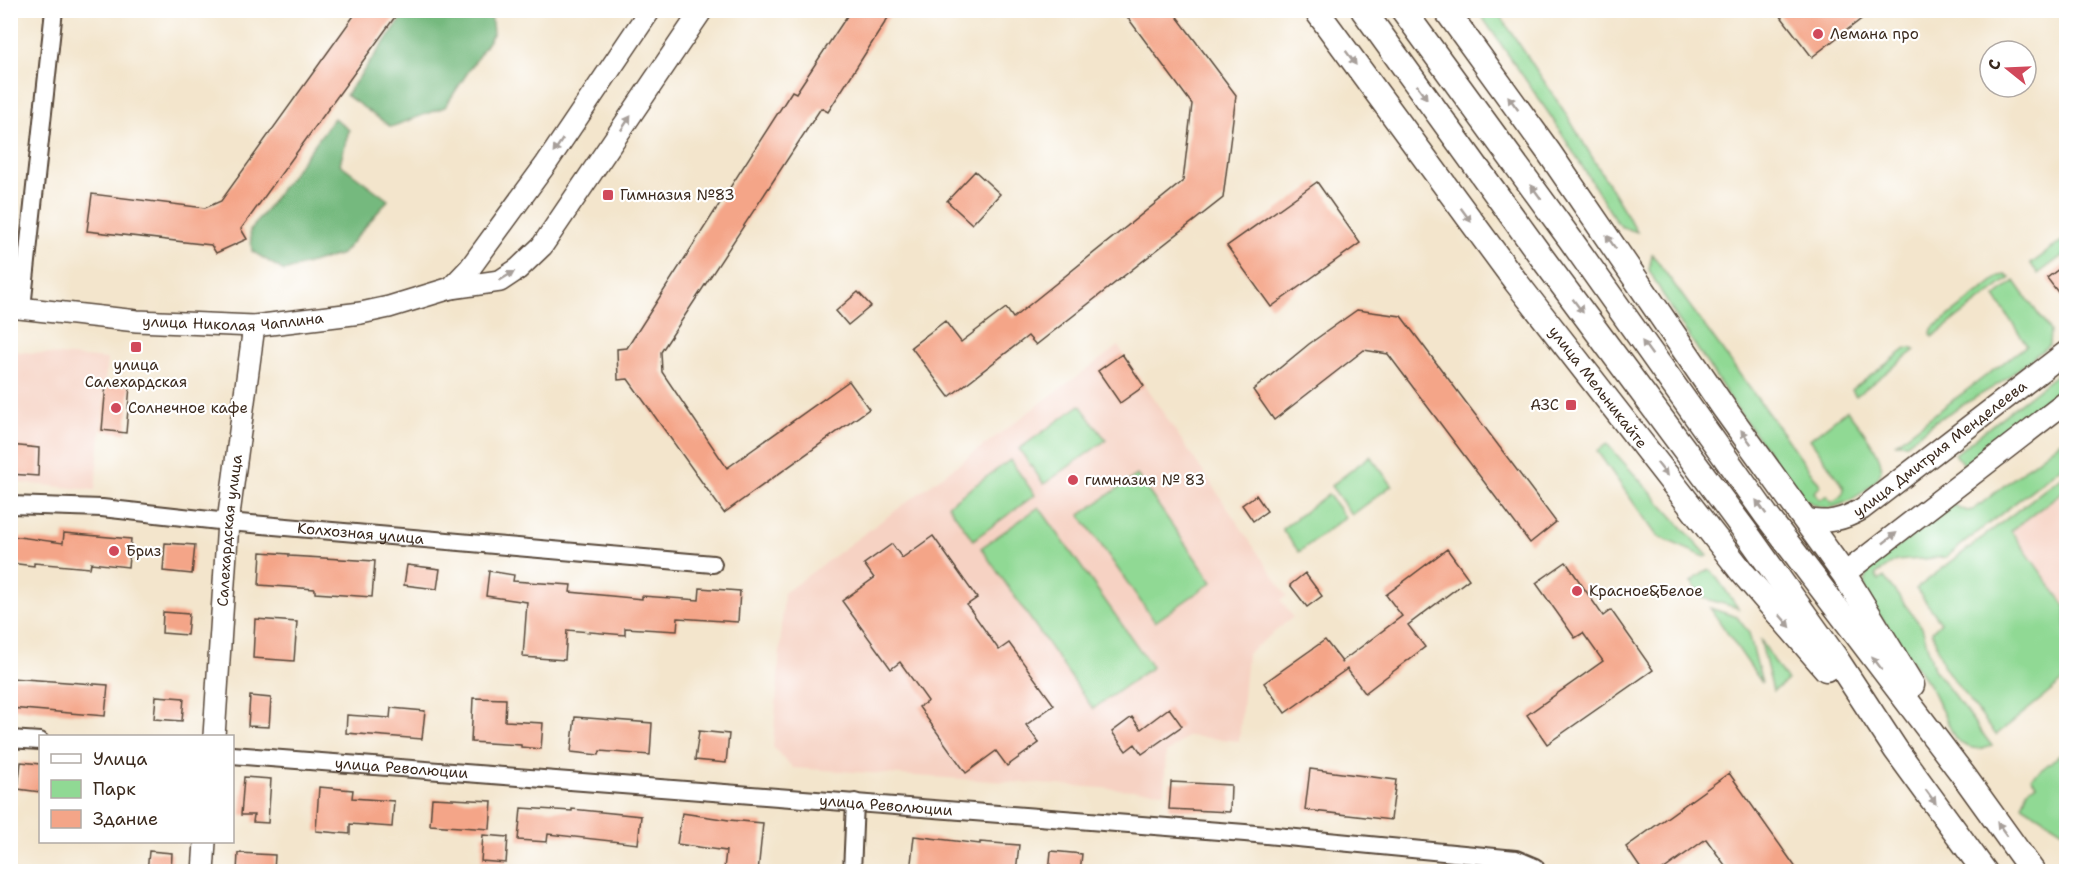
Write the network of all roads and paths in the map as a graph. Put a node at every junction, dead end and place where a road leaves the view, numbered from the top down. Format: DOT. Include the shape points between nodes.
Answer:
graph roads {
  1 [pos="54,10"];
  2 [pos="650,10"];
  3 [pos="702,10"];
  4 [pos="1316,10"];
  5 [pos="1363,10"];
  6 [pos="1403,10"];
  7 [pos="1446,10"];
  8 [pos="451,288"];
  9 [pos="16,307"];
  10 [pos="254,326"];
  11 [pos="2067,352"];
  12 [pos="2067,402"];
  13 [pos="10,505"];
  14 [pos="1805,519"];
  15 [pos="228,522"];
  16 [pos="713,564"];
  17 [pos="1844,574"];
  18 [pos="214,735"];
  19 [pos="10,739"];
  20 [pos="39,741"];
  21 [pos="1896,750"];
  22 [pos="234,755"];
  23 [pos="1964,776"];
  24 [pos="855,802"];
  25 [pos="206,843"];
  26 [pos="1535,867"];
  27 [pos="203,872"];
  28 [pos="852,872"];
  29 [pos="1985,872"];
  30 [pos="2033,872"];
  1 -- 9 [label="street"];
  2 -- 8 [label="street, one-way" via="546,164"];
  8 -- 3 [label="street, улица Николая Чаплина, one-way" via="500,281 542,246"];
  4 -- 21 [label="main road, улица Мельникайте, one-way" via="1516,282 1742,572"];
  5 -- 21 [label="main road, улица Мельникайте, one-way" via="1745,531"];
  23 -- 6 [label="main road, one-way" via="1766,515"];
  14 -- 7 [label="main road, one-way"];
  8 -- 10 [label="street, улица Николая Чаплина" via="362,313"];
  9 -- 10 [label="street, улица Николая Чаплина" via="136,321"];
  10 -- 15 [label="street, Салехардская улица"];
  11 -- 14 [label="street, улица Дмитрия Менделеева" via="1856,513 1824,522"];
  17 -- 12 [label="street, one-way"];
  13 -- 15 [label="street, Колхозная улица" via="102,508"];
  14 -- 17 [label="main road"];
  15 -- 16 [label="street, Колхозная улица"];
  15 -- 18 [label="street, Салехардская улица"];
  17 -- 23 [label="main road"];
  19 -- 20 [label="street"];
  21 -- 29 [label="main road, улица Мельникайте, one-way"];
  22 -- 24 [label="street, улица Революции"];
  30 -- 23 [label="main road, one-way"];
  24 -- 26 [label="street, улица Революции" via="1516,859"];
  24 -- 28 [label="street"];
  25 -- 27 [label="street"];
}
